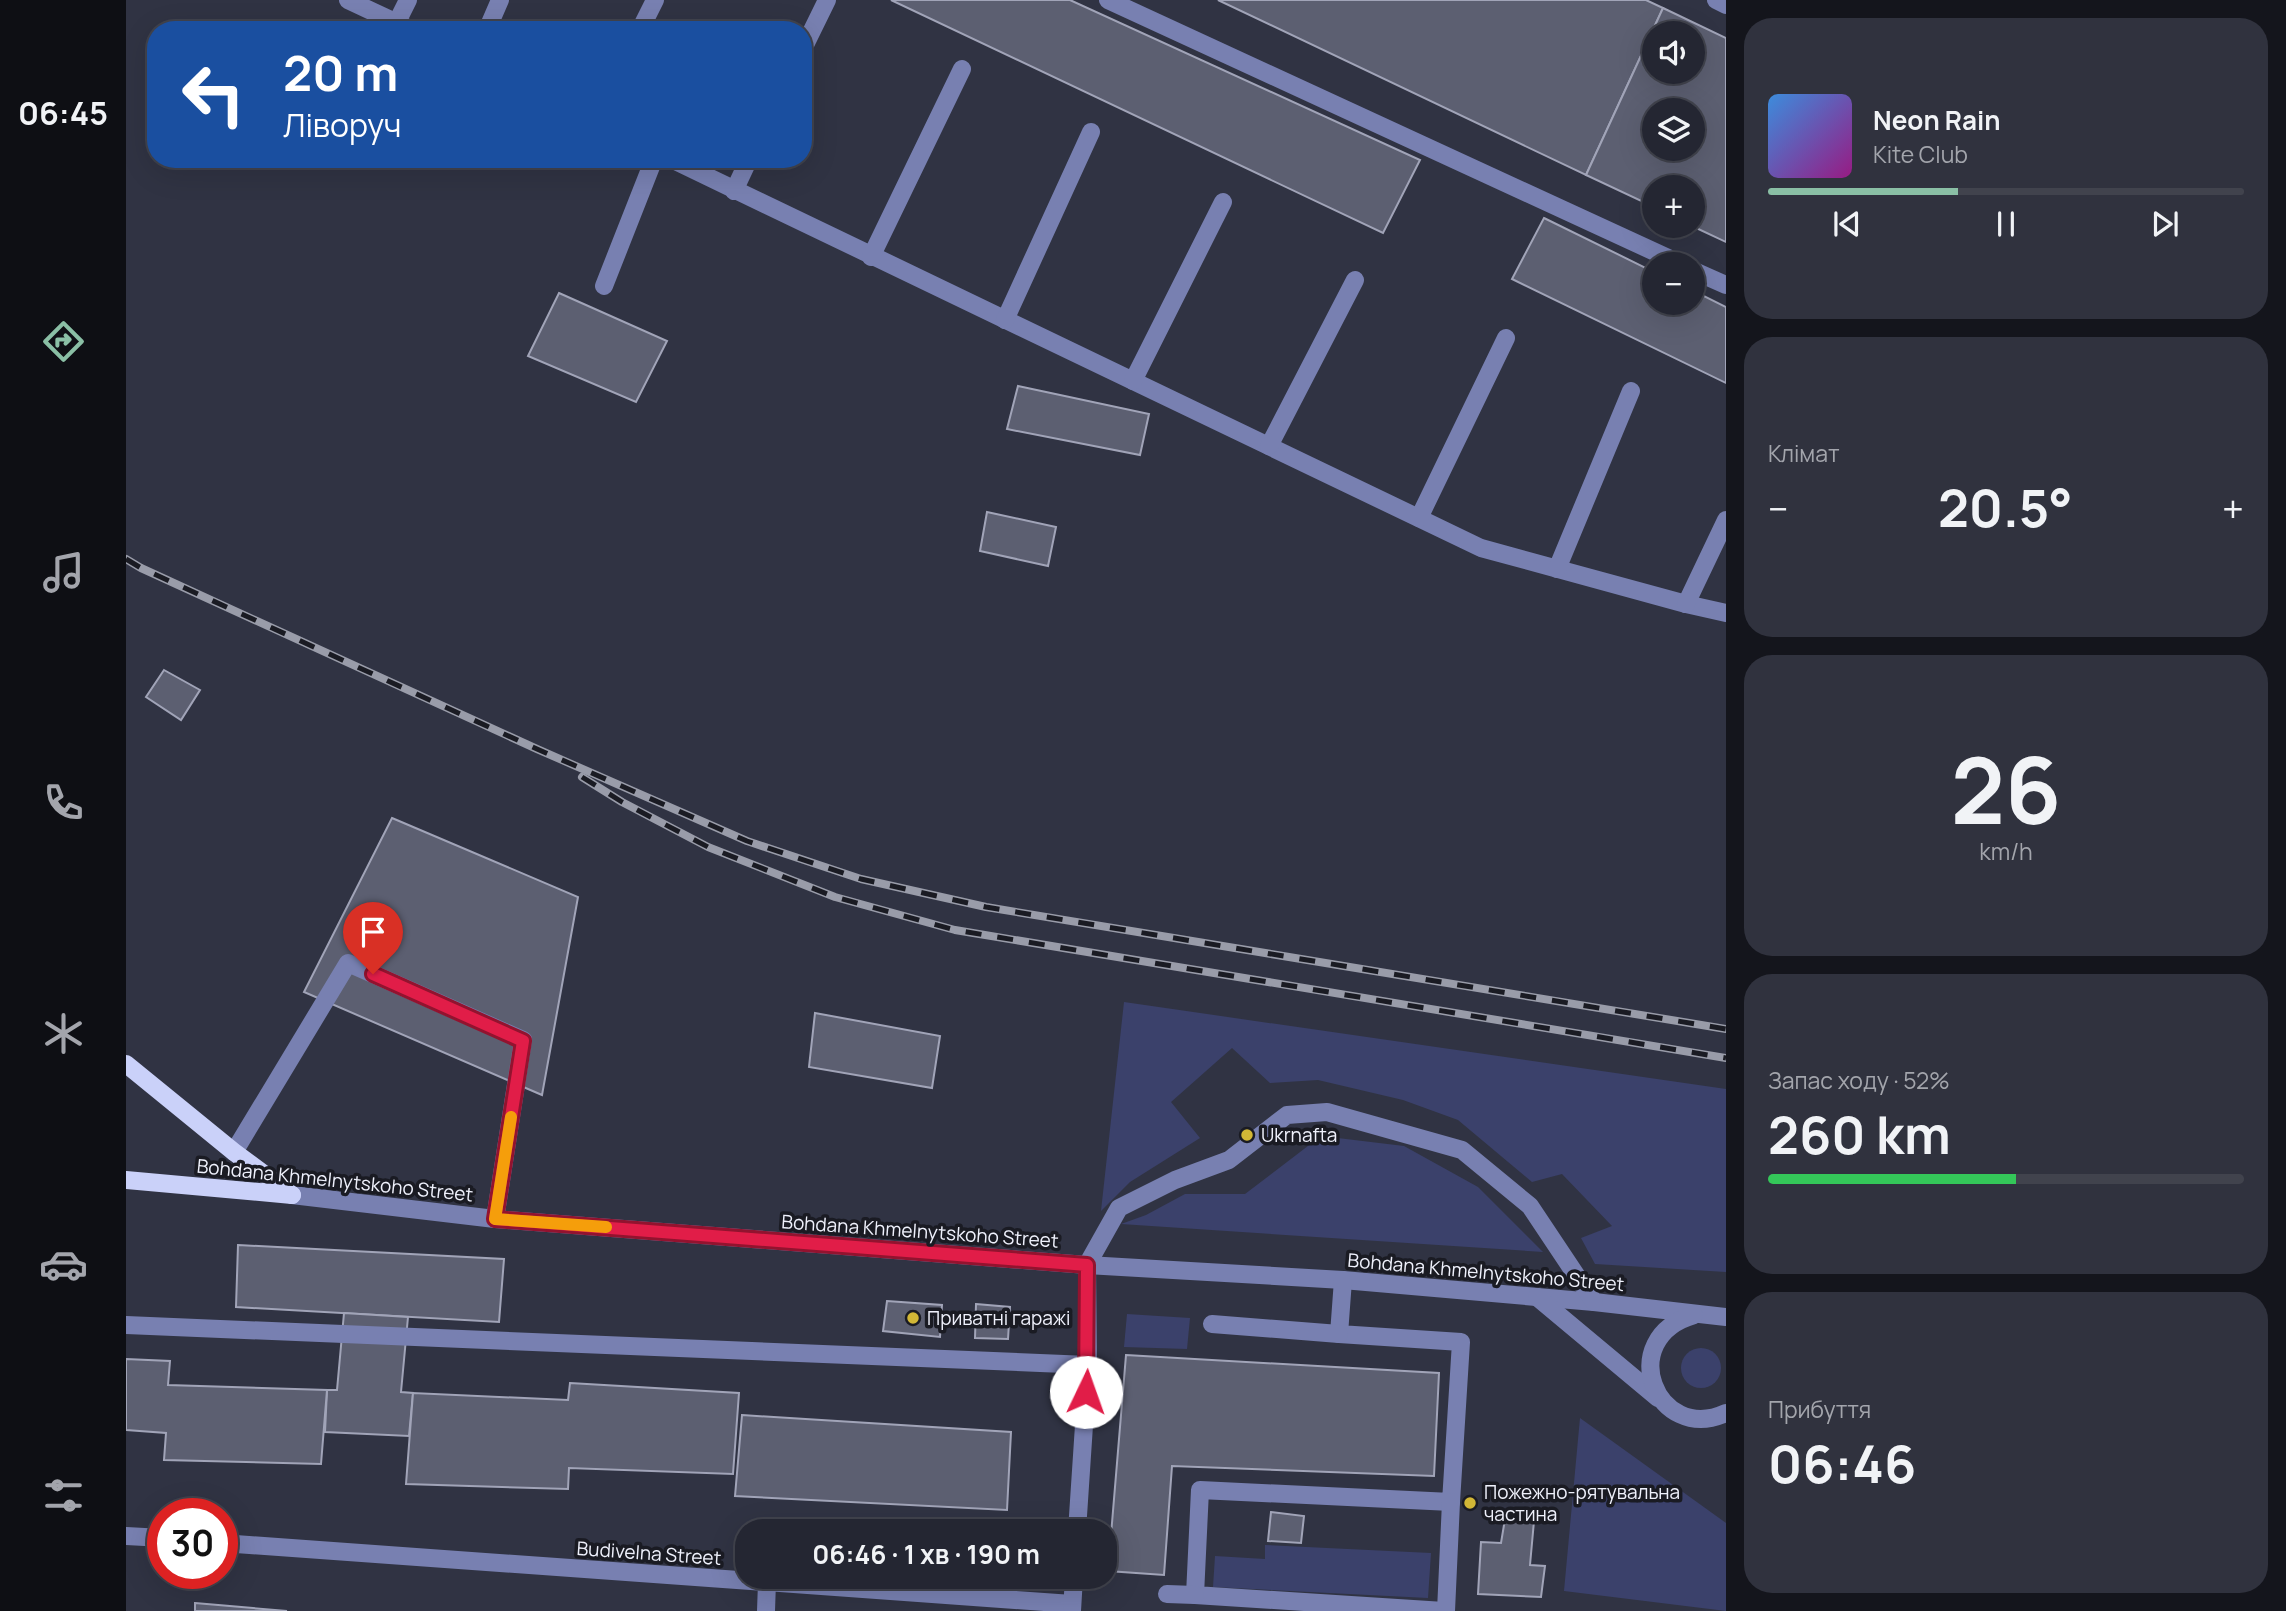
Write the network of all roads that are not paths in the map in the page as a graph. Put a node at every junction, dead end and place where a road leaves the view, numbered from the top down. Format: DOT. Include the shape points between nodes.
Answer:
graph roads {
  1 [pos="348,0"];
  2 [pos="408,0"];
  3 [pos="500,0"];
  4 [pos="655,0"];
  5 [pos="827,0"];
  6 [pos="1108,0"];
  7 [pos="1716,0"];
  8 [pos="1726,5"];
  9 [pos="393,21"];
  10 [pos="405,21"];
  11 [pos="491,21"];
  12 [pos="644,21"];
  13 [pos="812,31"];
  14 [pos="962,69"];
  15 [pos="1091,132"];
  16 [pos="650,168"];
  17 [pos="689,168"];
  18 [pos="745,168"];
  19 [pos="734,191"];
  20 [pos="1223,202"];
  21 [pos="1655,252"];
  22 [pos="871,257"];
  23 [pos="1705,276"];
  24 [pos="1354,279"];
  25 [pos="1726,285"];
  26 [pos="604,286"];
  27 [pos="1004,320"];
  28 [pos="1506,338"];
  29 [pos="1133,381"];
  30 [pos="1631,391"];
  31 [pos="1269,446"];
  32 [pos="1419,518"];
  33 [pos="1726,520"];
  34 [pos="1557,569"];
  35 [pos="1686,604"];
  36 [pos="1726,613"];
  37 [pos="126,1064"];
  38 [pos="234,1152"];
  39 [pos="126,1180"];
  40 [pos="292,1195"];
  41 [pos="495,1219"];
  42 [pos="1087,1265"];
  43 [pos="1343,1280"];
  44 [pos="1537,1297"];
  45 [pos="1594,1302"];
  46 [pos="1721,1318"];
  47 [pos="1212,1324"];
  48 [pos="126,1325"];
  49 [pos="1339,1334"];
  50 [pos="1088,1365"];
  51 [pos="1664,1403"];
  52 [pos="1725,1415"];
  53 [pos="1451,1502"];
  54 [pos="1078,1519"];
  55 [pos="126,1536"];
  56 [pos="147,1537"];
  57 [pos="238,1544"];
  58 [pos="735,1580"];
  59 [pos="767,1589"];
  60 [pos="849,1589"];
  61 [pos="1073,1589"];
  62 [pos="1167,1594"];
  63 [pos="1195,1595"];
  64 [pos="1072,1608"];
  65 [pos="766,1611"];
  66 [pos="1445,1611"];
  1 -- 9 [label="street"];
  2 -- 10 [label="street"];
  3 -- 11 [label="street"];
  4 -- 12 [label="street"];
  5 -- 13 [label="street"];
  6 -- 21 [label="street"];
  7 -- 8 [label="street"];
  14 -- 22 [label="street"];
  15 -- 27 [label="street"];
  16 -- 26 [label="street"];
  17 -- 19 [label="street"];
  18 -- 19 [label="street"];
  19 -- 22 [label="street"];
  20 -- 29 [label="street"];
  22 -- 27 [label="street"];
  23 -- 25 [label="street"];
  24 -- 31 [label="street"];
  27 -- 29 [label="street"];
  28 -- 32 [label="street"];
  29 -- 31 [label="street"];
  30 -- 34 [label="street"];
  31 -- 32 [label="street"];
  32 -- 34 [label="street" via="1481,548"];
  33 -- 35 [label="street"];
  34 -- 35 [label="street"];
  35 -- 36 [label="street"];
  37 -- 38 [label="main road"];
  38 -- 40 [label="main road"];
  38 -- 41 [label="street" via="348,963 523,1041"];
  39 -- 40 [label="main road, Bohdana Khmelnytskoho Street"];
  40 -- 41 [label="street, Bohdana Khmelnytskoho Street"];
  41 -- 42 [label="street, Bohdana Khmelnytskoho Street"];
  42 -- 43 [label="street, Bohdana Khmelnytskoho Street"];
  42 -- 45 [label="street" via="1119,1208 1229,1160 1287,1115 1327,1112 1462,1150 1530,1206"];
  42 -- 50 [label="street"];
  43 -- 44 [label="street, Bohdana Khmelnytskoho Street"];
  43 -- 49 [label="street"];
  44 -- 45 [label="street, Bohdana Khmelnytskoho Street"];
  44 -- 51 [label="street"];
  45 -- 46 [label="street, Bohdana Khmelnytskoho Street"];
  46 -- 51 [label="street, Bohdana Khmelnytskoho Street" via="1695,1315 1679,1319 1655,1342 1650,1374"];
  47 -- 49 [label="street"];
  48 -- 50 [label="street"];
  49 -- 53 [label="street" via="1461,1342"];
  50 -- 54 [label="street"];
  51 -- 52 [label="street" via="1692,1418"];
  53 -- 63 [label="street" via="1200,1490"];
  53 -- 66 [label="street"];
  55 -- 56 [label="street"];
  57 -- 58 [label="street, Budivelna Street"];
  59 -- 65 [label="street"];
  60 -- 64 [label="street, Budivelna Street"];
  61 -- 64 [label="street"];
  62 -- 63 [label="street"];
  63 -- 66 [label="street"];
}
